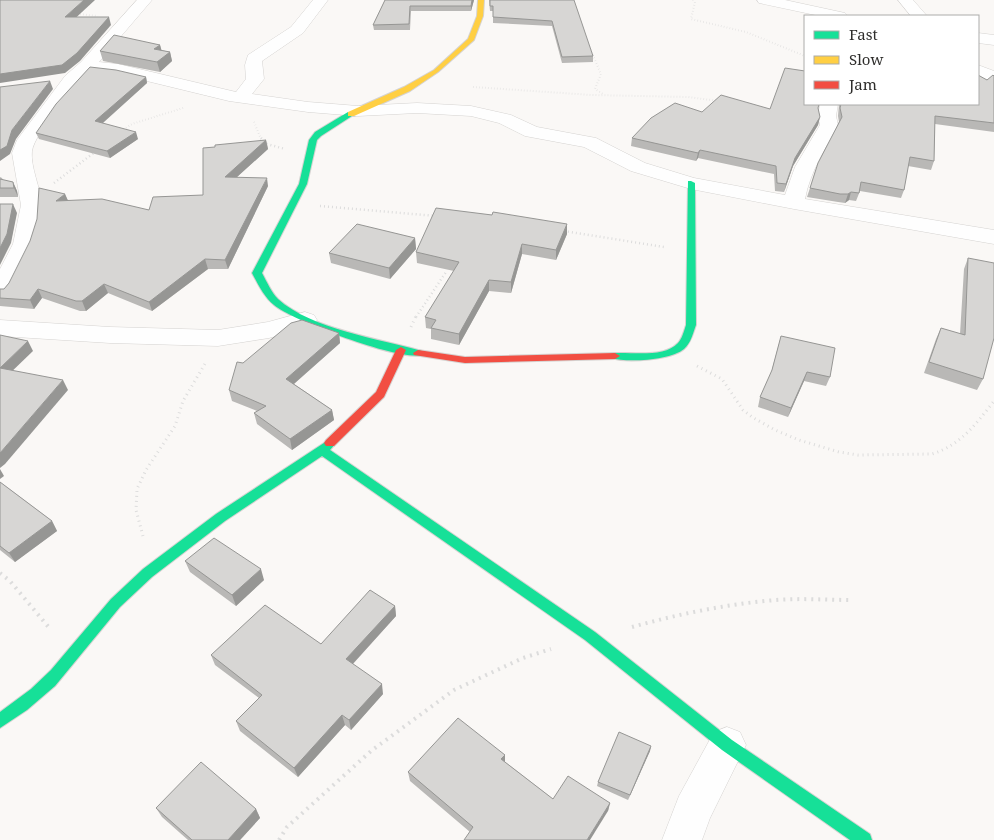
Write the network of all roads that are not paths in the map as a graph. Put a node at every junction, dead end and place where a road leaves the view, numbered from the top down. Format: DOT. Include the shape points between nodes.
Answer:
graph roads {
  1 [pos="145,0"];
  2 [pos="321,0"];
  3 [pos="481,0"];
  4 [pos="764,0"];
  5 [pos="905,0"];
  6 [pos="831,15"];
  7 [pos="918,15"];
  8 [pos="979,38"];
  9 [pos="994,40"];
  10 [pos="87,66"];
  11 [pos="979,70"];
  12 [pos="994,77"];
  13 [pos="70,80"];
  14 [pos="44,84"];
  15 [pos="234,97"];
  16 [pos="829,105"];
  17 [pos="358,112"];
  18 [pos="691,183"];
  19 [pos="31,201"];
  20 [pos="794,203"];
  21 [pos="8,205"];
  22 [pos="994,237"];
  23 [pos="0,291"];
  24 [pos="305,320"];
  25 [pos="0,328"];
  26 [pos="401,350"];
  27 [pos="322,450"];
  28 [pos="0,721"];
  29 [pos="727,745"];
  30 [pos="682,840"];
  31 [pos="864,840"];
  1 -- 10 [label="street"];
  2 -- 15 [label="street" via="297,30 254,59 255,79"];
  3 -- 17 [label="street" via="480,16 471,40 460,52 422,81"];
  4 -- 6 [label="street"];
  5 -- 7 [label="street"];
  8 -- 9 [label="street"];
  10 -- 13 [label="street"];
  10 -- 15 [label="street" via="118,69"];
  11 -- 12 [label="street"];
  13 -- 14 [label="street"];
  13 -- 19 [label="street" via="26,140 22,153"];
  15 -- 17 [label="street"];
  16 -- 20 [label="street" via="829,125 805,167"];
  17 -- 18 [label="street" via="417,108 471,111 506,119 532,132 589,142 638,166"];
  17 -- 24 [label="street" via="342,118 312,140 303,184 258,273 277,303"];
  18 -- 20 [label="street"];
  18 -- 26 [label="street" via="691,325 678,350 654,355 465,360"];
  19 -- 21 [label="street"];
  19 -- 23 [label="street" via="24,244"];
  20 -- 22 [label="street"];
  24 -- 25 [label="street" via="218,338"];
  24 -- 26 [label="street"];
  26 -- 27 [label="street" via="380,394"];
  27 -- 28 [label="street" via="190,539 160,563 123,595 36,694"];
  27 -- 29 [label="street" via="590,636"];
  29 -- 30 [label="street" via="693,810"];
  29 -- 31 [label="street"];
}
